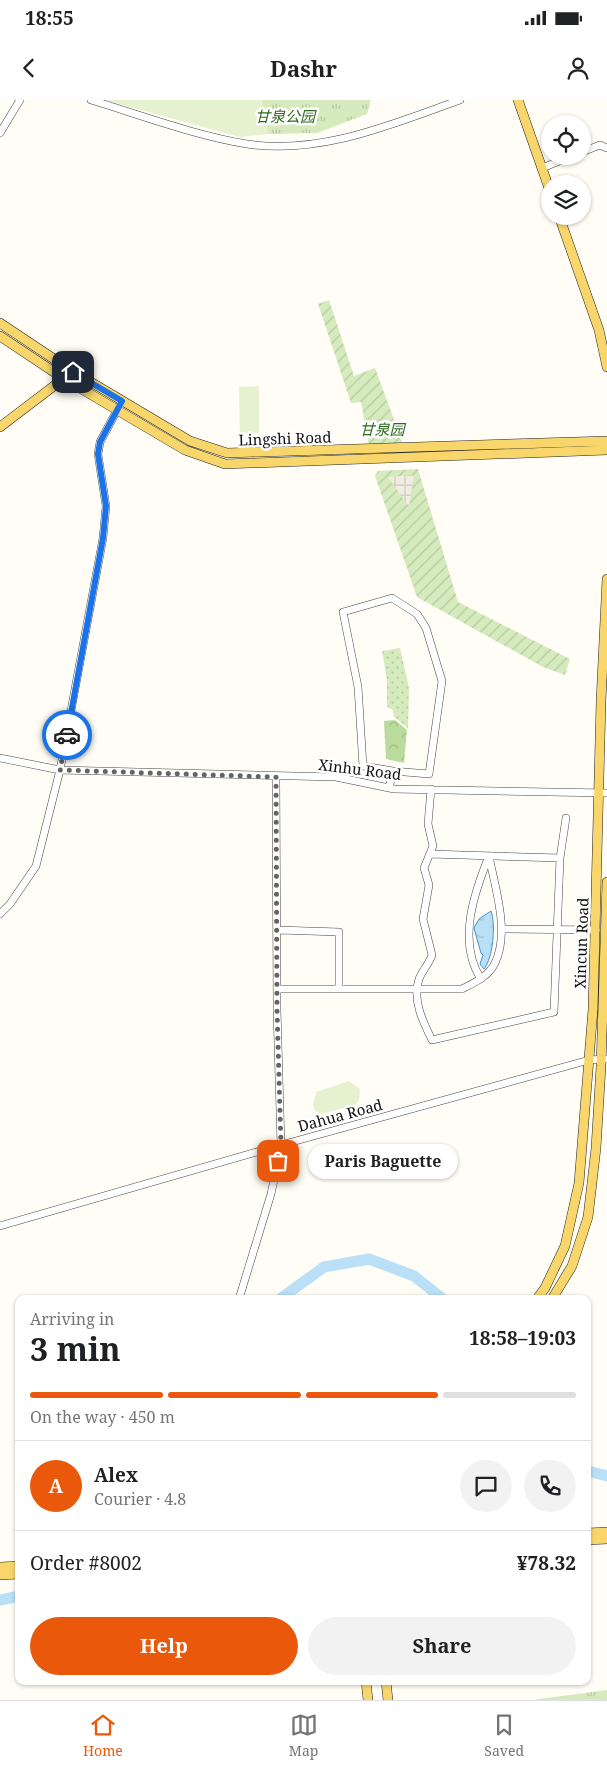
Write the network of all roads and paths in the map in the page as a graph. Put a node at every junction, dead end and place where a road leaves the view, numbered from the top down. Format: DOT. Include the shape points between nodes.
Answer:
graph roads {
  1 [pos="20,100"];
  2 [pos="91,100"];
  3 [pos="460,100"];
  4 [pos="518,100"];
  5 [pos="0,133"];
  6 [pos="591,148"];
  7 [pos="607,148"];
  8 [pos="550,165"];
  9 [pos="542,168"];
  10 [pos="544,175"];
  11 [pos="562,225"];
  12 [pos="0,323"];
  13 [pos="2,341"];
  14 [pos="607,364"];
  15 [pos="73,372"];
  16 [pos="63,378"];
  17 [pos="122,401"];
  18 [pos="118,410"];
  19 [pos="0,427"];
  20 [pos="607,441"];
  21 [pos="607,450"];
  22 [pos="607,579"];
  23 [pos="0,758"];
  24 [pos="60,770"];
  25 [pos="393,771"];
  26 [pos="276,777"];
  27 [pos="390,788"];
  28 [pos="431,790"];
  29 [pos="603,793"];
  30 [pos="566,818"];
  31 [pos="430,854"];
  32 [pos="489,856"];
  33 [pos="560,858"];
  34 [pos="607,882"];
  35 [pos="0,914"];
  36 [pos="502,929"];
  37 [pos="278,930"];
  38 [pos="557,930"];
  39 [pos="596,930"];
  40 [pos="481,979"];
  41 [pos="278,989"];
  42 [pos="339,989"];
  43 [pos="417,990"];
  44 [pos="604,1059"];
  45 [pos="589,1060"];
  46 [pos="281,1145"];
  47 [pos="0,1226"];
  48 [pos="240,1295"];
  49 [pos="540,1295"];
  50 [pos="554,1295"];
  51 [pos="607,1532"];
  52 [pos="591,1533"];
  53 [pos="607,1539"];
  54 [pos="591,1540"];
  55 [pos="15,1566"];
  56 [pos="0,1567"];
  57 [pos="15,1574"];
  58 [pos="0,1575"];
  59 [pos="366,1685"];
  60 [pos="386,1685"];
  61 [pos="368,1700"];
  62 [pos="388,1700"];
  1 -- 5 [label="street"];
  2 -- 3 [label="street" via="228,140 270,146 353,137"];
  4 -- 9 [label="main road"];
  6 -- 7 [label="street" via="600,145"];
  8 -- 9 [label="street"];
  9 -- 10 [label="main road"];
  11 -- 14 [label="main road" via="599,330"];
  12 -- 15 [label="main road, Lingshi Road"];
  13 -- 16 [label="main road, Lingshi Road"];
  15 -- 16 [label="main road"];
  15 -- 17 [label="main road, Lingshi Road"];
  16 -- 18 [label="main road, Lingshi Road"];
  16 -- 19 [label="main road"];
  17 -- 18 [label="street"];
  17 -- 20 [label="main road, Lingshi Road" via="190,441 227,453"];
  18 -- 21 [label="main road, Lingshi Road" via="185,450 225,464"];
  18 -- 24 [label="street" via="100,442 98,454 106,506 103,538"];
  22 -- 29 [label="main road, Xincun Road" via="600,700"];
  23 -- 24 [label="street, Xinhu Road"];
  24 -- 26 [label="street, Xinhu Road"];
  24 -- 35 [label="street" via="36,866"];
  25 -- 25 [label="street" via="429,774 442,680 426,628 417,614 392,598 343,612 358,687 363,766"];
  25 -- 27 [label="street"];
  26 -- 27 [label="street, Xinhu Road" via="336,777"];
  26 -- 37 [label="street"];
  27 -- 28 [label="street, Xinhu Road"];
  28 -- 29 [label="street, Xinhu Road"];
  28 -- 31 [label="street" via="428,824 433,846"];
  29 -- 39 [label="main road, Xincun Road"];
  30 -- 33 [label="street"];
  31 -- 32 [label="street"];
  31 -- 43 [label="street" via="424,868 429,885 423,918 432,955 420,976"];
  32 -- 33 [label="street"];
  32 -- 36 [label="street"];
  32 -- 40 [label="street" via="477,886 469,931"];
  33 -- 38 [label="street"];
  34 -- 44 [label="main road, Xincun Road"];
  36 -- 38 [label="street"];
  36 -- 40 [label="street" via="495,964"];
  37 -- 41 [label="street"];
  37 -- 42 [label="street" via="339,932"];
  38 -- 39 [label="street"];
  38 -- 43 [label="street" via="554,1012 432,1040 423,1023"];
  39 -- 45 [label="main road, Xincun Road"];
  40 -- 43 [label="street" via="462,989"];
  41 -- 42 [label="street"];
  41 -- 46 [label="street"];
  42 -- 43 [label="street"];
  44 -- 45 [label="street, Dahua Road"];
  44 -- 50 [label="main road, Xincun Road" via="588,1217 572,1266"];
  45 -- 46 [label="street, Dahua Road"];
  45 -- 49 [label="main road, Xincun Road" via="577,1201 565,1246"];
  46 -- 47 [label="street, Dahua Road"];
  46 -- 48 [label="street" via="271,1194"];
  51 -- 52 [label="main road"];
  53 -- 54 [label="main road"];
  55 -- 56 [label="main road"];
  57 -- 58 [label="main road"];
  59 -- 61 [label="main road"];
  60 -- 62 [label="main road"];
}
